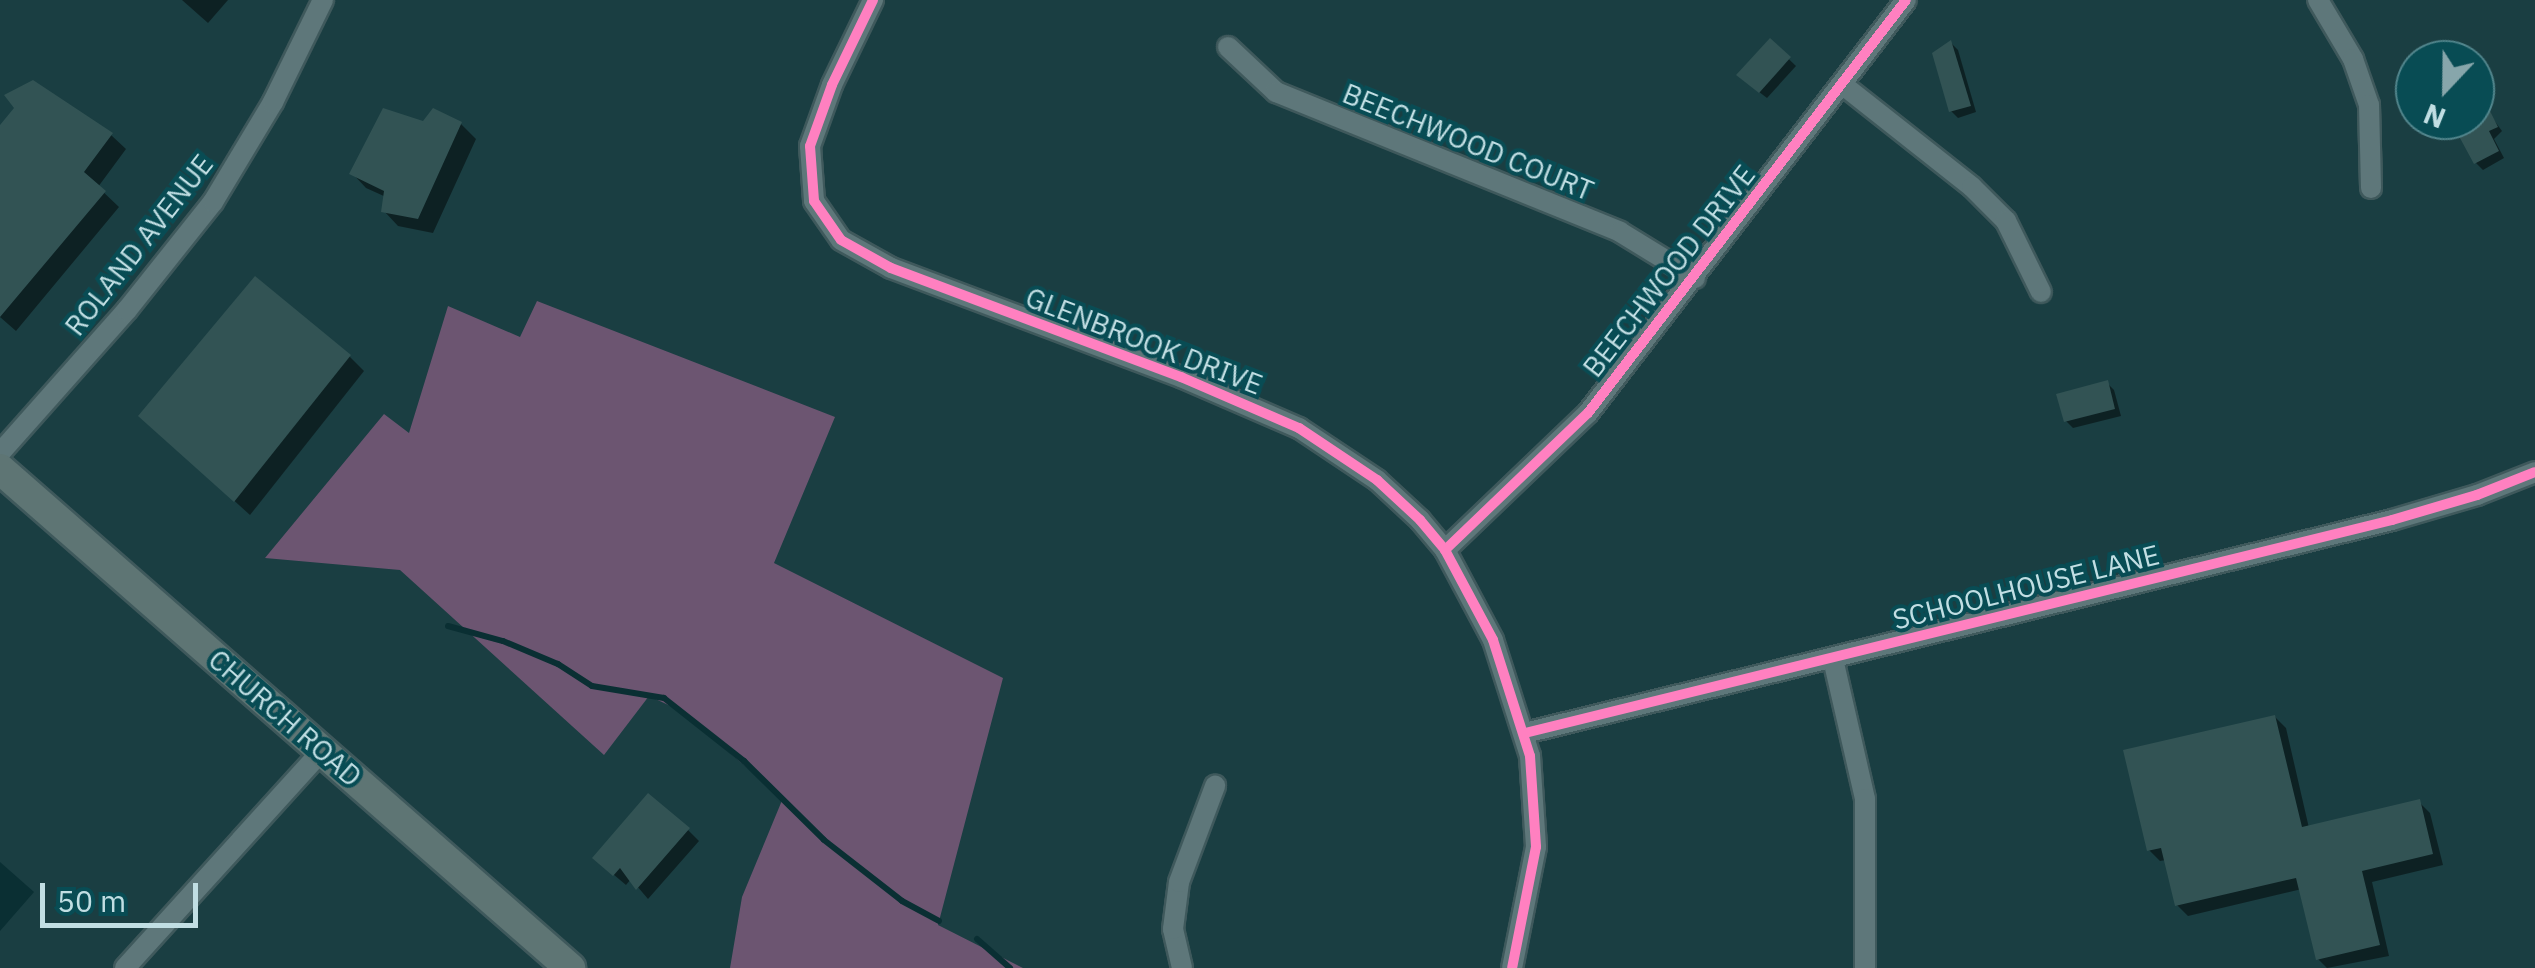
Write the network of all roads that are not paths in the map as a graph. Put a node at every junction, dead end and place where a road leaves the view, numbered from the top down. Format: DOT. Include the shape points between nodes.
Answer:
graph roads {
  1 [pos="322,0"];
  2 [pos="873,0"];
  3 [pos="1906,0"];
  4 [pos="2318,0"];
  5 [pos="1228,47"];
  6 [pos="1843,85"];
  7 [pos="2371,188"];
  8 [pos="1695,278"];
  9 [pos="2041,292"];
  10 [pos="0,452"];
  11 [pos="0,468"];
  12 [pos="2535,472"];
  13 [pos="1445,550"];
  14 [pos="1833,659"];
  15 [pos="1525,733"];
  16 [pos="322,751"];
  17 [pos="1215,786"];
  18 [pos="125,968"];
  19 [pos="570,968"];
  20 [pos="1182,968"];
  21 [pos="1512,968"];
  22 [pos="1864,968"];
  1 -- 10 [label="street, ROLAND AVENUE" via="273,102 213,202"];
  2 -- 13 [label="street, GLENBROOK DRIVE" via="815,128 809,182 825,221 864,255 1299,428 1377,480"];
  3 -- 6 [label="street, BEECHWOOD DRIVE"];
  4 -- 7 [label="street" via="2353,59 2369,105"];
  5 -- 8 [label="street, BEECHWOOD COURT" via="1276,92 1620,232"];
  6 -- 8 [label="street, BEECHWOOD DRIVE"];
  6 -- 9 [label="street" via="1990,204 2018,240"];
  8 -- 13 [label="street, BEECHWOOD DRIVE" via="1588,413"];
  11 -- 16 [label="main road, CHURCH ROAD"];
  12 -- 14 [label="street, SCHOOLHOUSE LANE" via="2392,520"];
  13 -- 15 [label="street, GLENBROOK DRIVE" via="1494,640"];
  14 -- 15 [label="street, SCHOOLHOUSE LANE"];
  14 -- 22 [label="street" via="1865,799"];
  15 -- 21 [label="street, GLENBROOK DRIVE" via="1536,847"];
  16 -- 18 [label="street"];
  16 -- 19 [label="main road, CHURCH ROAD"];
  17 -- 20 [label="street" via="1179,882 1174,929"];
}
